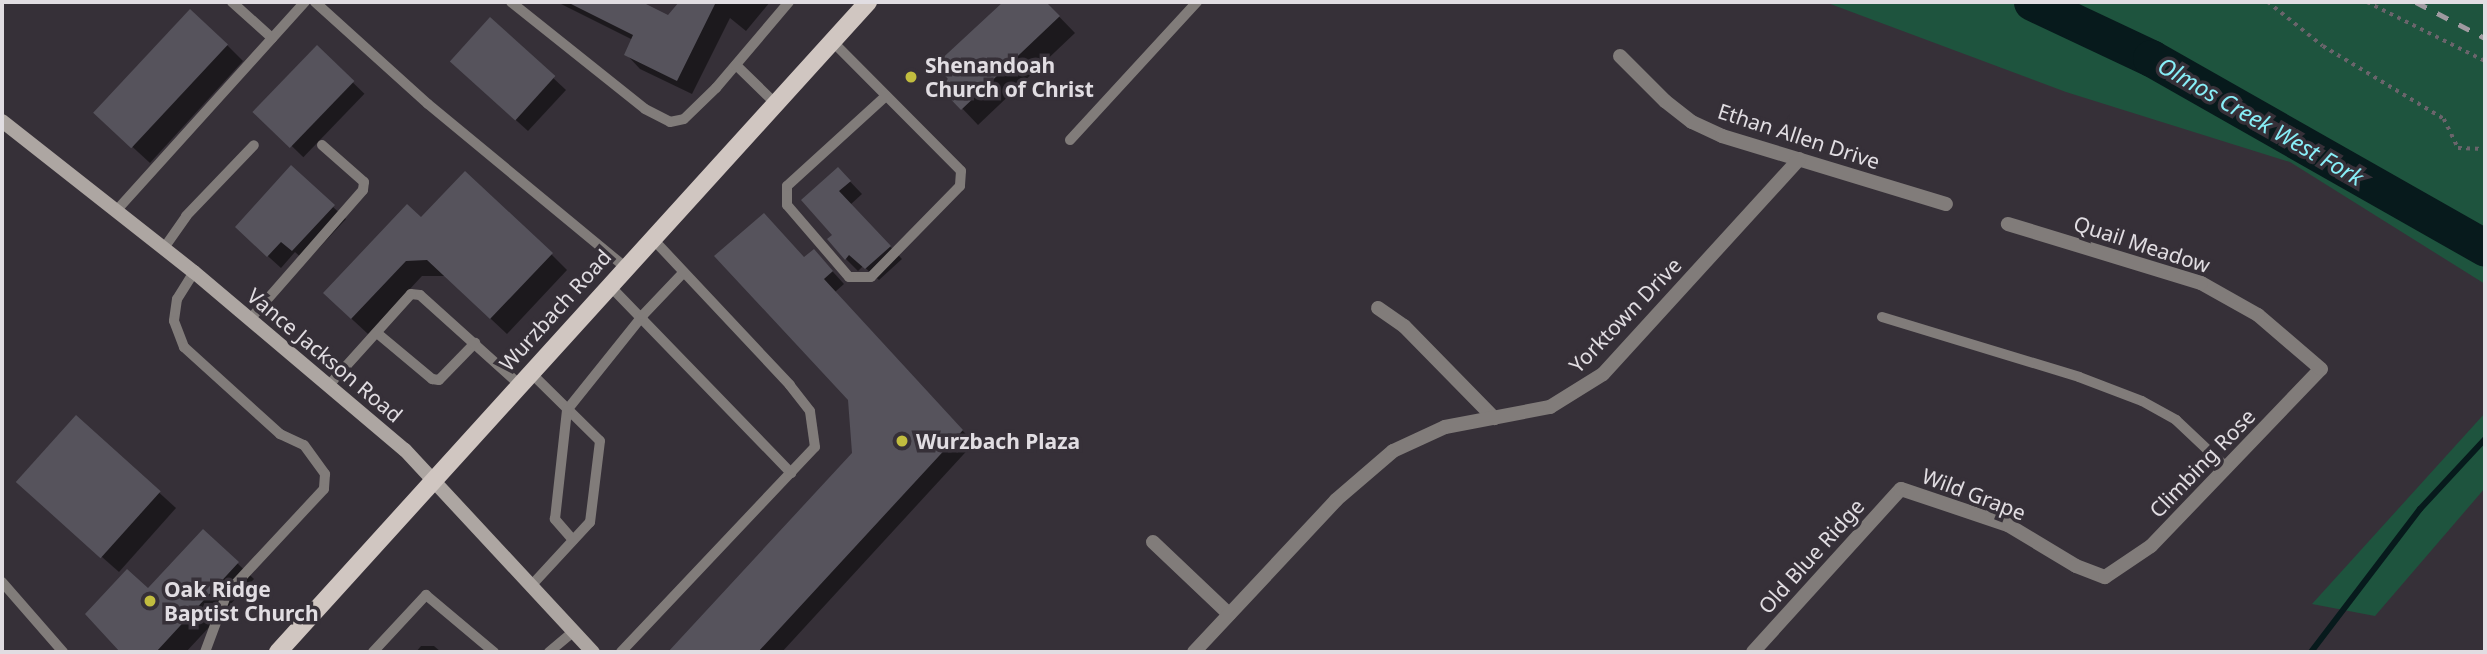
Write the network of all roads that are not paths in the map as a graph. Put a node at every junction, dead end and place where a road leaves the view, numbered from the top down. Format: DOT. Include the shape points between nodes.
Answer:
graph roads {
  1 [pos="232,2"];
  2 [pos="305,2"];
  3 [pos="315,2"];
  4 [pos="511,2"];
  5 [pos="789,2"];
  6 [pos="868,2"];
  7 [pos="1197,2"];
  8 [pos="272,37"];
  9 [pos="832,41"];
  10 [pos="1620,56"];
  11 [pos="736,65"];
  12 [pos="886,96"];
  13 [pos="775,103"];
  14 [pos="2,121"];
  15 [pos="1070,140"];
  16 [pos="254,145"];
  17 [pos="322,145"];
  18 [pos="1799,159"];
  19 [pos="1946,204"];
  20 [pos="116,211"];
  21 [pos="2008,224"];
  22 [pos="652,238"];
  23 [pos="164,248"];
  24 [pos="625,267"];
  25 [pos="194,272"];
  26 [pos="684,272"];
  27 [pos="609,285"];
  28 [pos="1378,308"];
  29 [pos="643,315"];
  30 [pos="1882,317"];
  31 [pos="251,318"];
  32 [pos="377,333"];
  33 [pos="475,343"];
  34 [pos="2321,369"];
  35 [pos="524,378"];
  36 [pos="329,385"];
  37 [pos="567,410"];
  38 [pos="1494,418"];
  39 [pos="2227,468"];
  40 [pos="791,473"];
  41 [pos="433,478"];
  42 [pos="1901,489"];
  43 [pos="573,540"];
  44 [pos="1153,542"];
  45 [pos="2105,577"];
  46 [pos="2,582"];
  47 [pos="531,586"];
  48 [pos="1229,614"];
  49 [pos="573,632"];
  50 [pos="284,650"];
  51 [pos="63,652"];
  52 [pos="205,652"];
  53 [pos="373,652"];
  54 [pos="494,652"];
  55 [pos="550,652"];
  56 [pos="593,652"];
  57 [pos="621,652"];
  58 [pos="1194,652"];
  59 [pos="1753,652"];
  1 -- 8 [label="lane"];
  2 -- 8 [label="lane"];
  3 -- 24 [label="lane" via="428,104"];
  4 -- 11 [label="lane" via="645,109 670,122 684,119"];
  5 -- 11 [label="lane"];
  6 -- 9 [label="main road, Wurzbach Road"];
  7 -- 15 [label="lane"];
  8 -- 20 [label="lane"];
  9 -- 12 [label="lane"];
  9 -- 13 [label="main road, Wurzbach Road"];
  10 -- 18 [label="street, Ethan Allen Drive" via="1692,122"];
  11 -- 13 [label="lane"];
  12 -- 12 [label="lane" via="961,171 960,187 870,277 849,277 787,205 787,187"];
  13 -- 22 [label="main road, Wurzbach Road"];
  14 -- 20 [label="main road, Vance Jackson Road"];
  16 -- 23 [label="lane" via="186,216"];
  17 -- 31 [label="lane" via="364,182 363,190"];
  18 -- 19 [label="street, Ethan Allen Drive"];
  18 -- 38 [label="street, Yorktown Drive" via="1603,374 1550,407"];
  20 -- 23 [label="main road, Vance Jackson Road"];
  21 -- 34 [label="street, Quail Meadow" via="2201,283 2258,315"];
  22 -- 24 [label="main road, Wurzbach Road"];
  22 -- 26 [label="lane"];
  23 -- 25 [label="main road, Vance Jackson Road"];
  24 -- 27 [label="main road, Wurzbach Road"];
  25 -- 31 [label="main road, Vance Jackson Road"];
  25 -- 52 [label="lane" via="177,299 174,321 184,347 280,434 304,445 325,474 324,489 227,593"];
  26 -- 29 [label="lane"];
  26 -- 40 [label="lane" via="810,411 815,447"];
  27 -- 29 [label="lane"];
  27 -- 35 [label="main road, Wurzbach Road"];
  28 -- 38 [label="street" via="1405,326"];
  29 -- 37 [label="lane"];
  29 -- 40 [label="lane"];
  30 -- 39 [label="lane" via="2079,377 2141,401 2176,420"];
  31 -- 36 [label="main road, Vance Jackson Road"];
  32 -- 33 [label="lane" via="439,380"];
  32 -- 33 [label="lane" via="411,294 420,295"];
  32 -- 36 [label="lane"];
  33 -- 35 [label="lane"];
  34 -- 39 [label="street, Climbing Rose"];
  35 -- 37 [label="lane"];
  35 -- 41 [label="main road, Wurzbach Road"];
  36 -- 41 [label="main road, Vance Jackson Road"];
  37 -- 43 [label="lane" via="555,519"];
  37 -- 43 [label="lane" via="600,441 590,522"];
  38 -- 48 [label="street, Yorktown Drive" via="1446,427 1393,451 1336,500"];
  39 -- 45 [label="street, Climbing Rose" via="2151,546"];
  40 -- 57 [label="lane"];
  41 -- 47 [label="main road, Vance Jackson Road"];
  41 -- 50 [label="main road, Wurzbach Road"];
  42 -- 45 [label="street, Wild Grape" via="2008,525 2076,566"];
  42 -- 59 [label="street, Old Blue Ridge"];
  43 -- 47 [label="lane"];
  44 -- 48 [label="street"];
  46 -- 51 [label="lane"];
  47 -- 49 [label="main road, Vance Jackson Road"];
  48 -- 58 [label="street, Yorktown Drive"];
  49 -- 55 [label="lane"];
  49 -- 56 [label="main road, Vance Jackson Road"];
  53 -- 54 [label="lane" via="426,594"];
}
